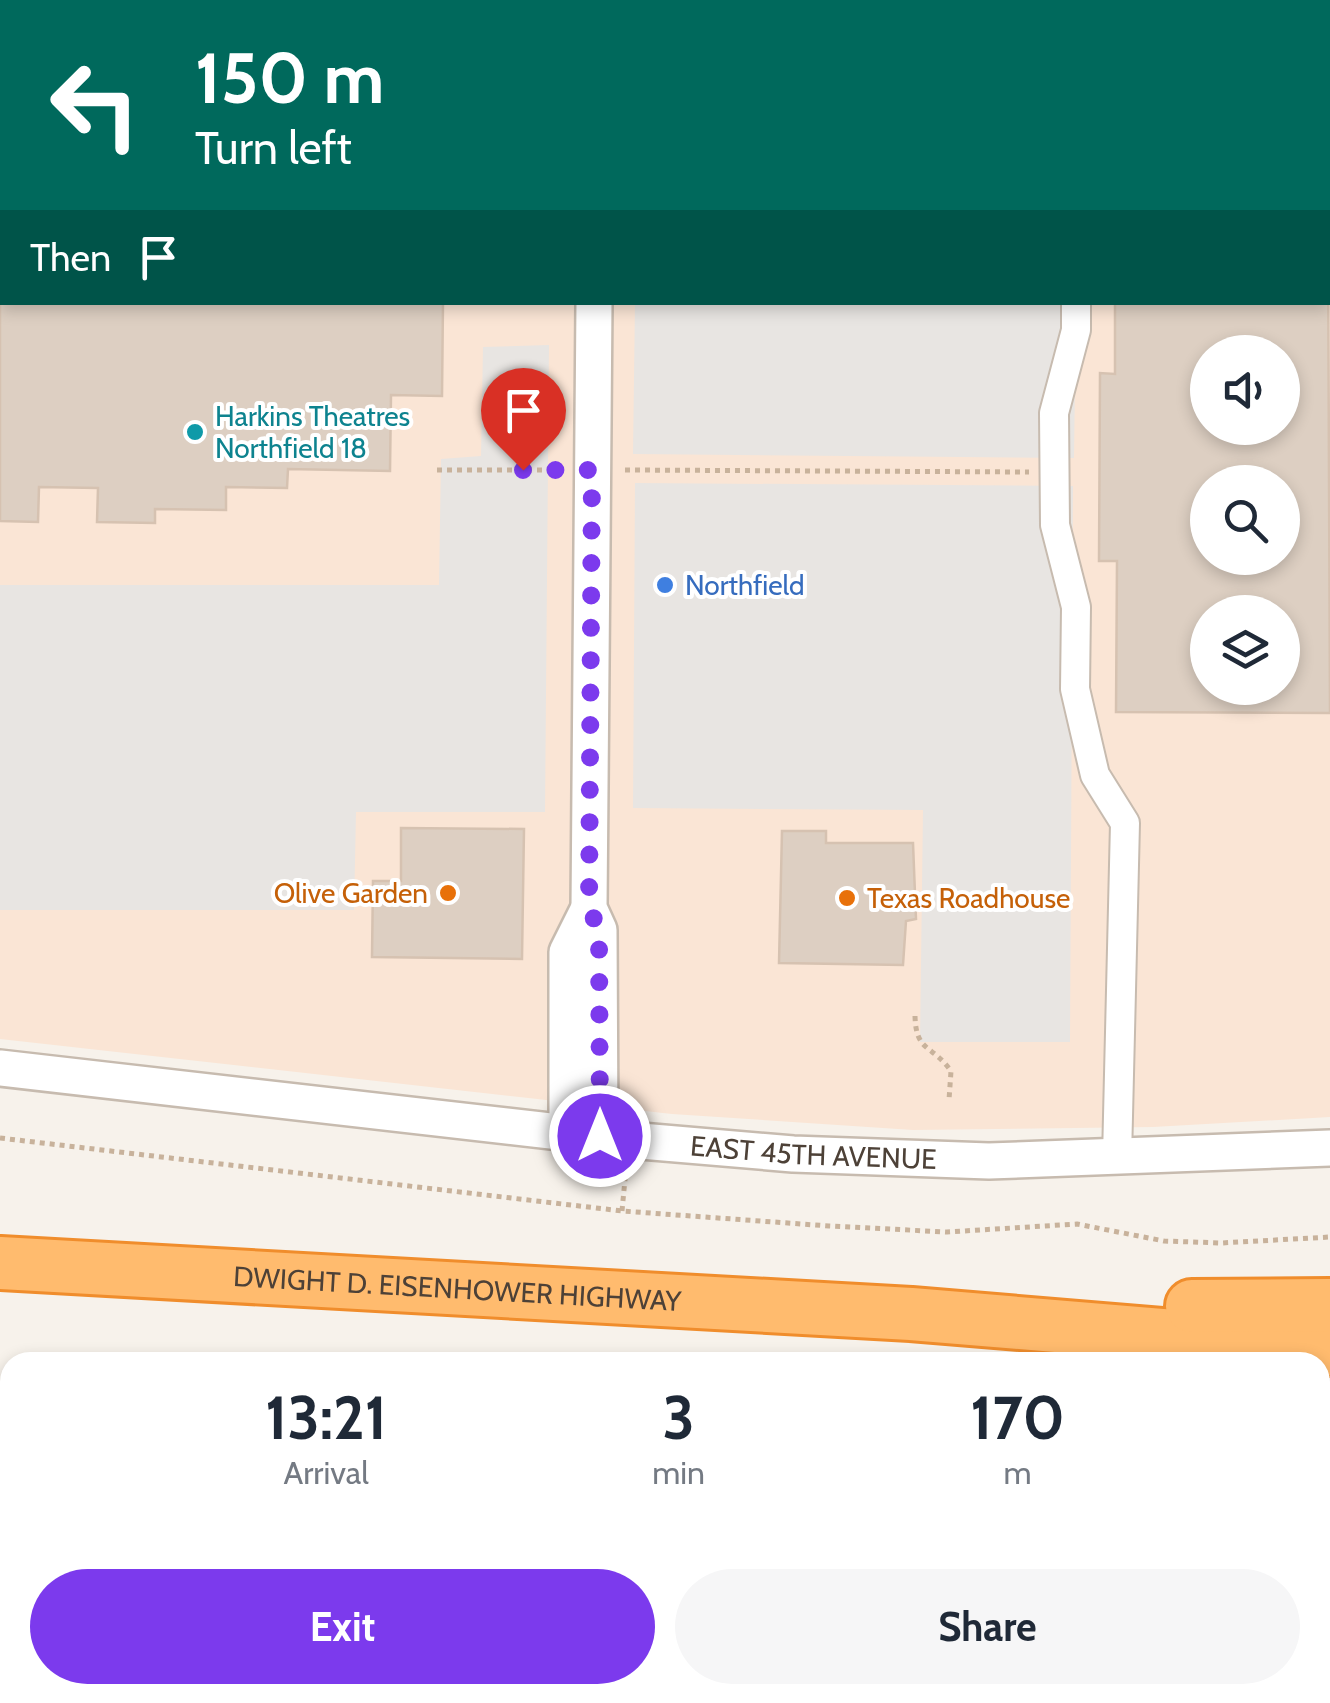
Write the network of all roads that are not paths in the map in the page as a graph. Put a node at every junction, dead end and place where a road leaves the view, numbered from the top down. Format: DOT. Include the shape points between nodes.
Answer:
graph roads {
  1 [pos="594,305"];
  2 [pos="1076,305"];
  3 [pos="0,1068"];
  4 [pos="584,1134"];
  5 [pos="1330,1148"];
  6 [pos="1118,1158"];
  7 [pos="0,1263"];
  8 [pos="1330,1305"];
  9 [pos="911,1314"];
  10 [pos="1330,1349"];
  1 -- 4 [label="street" via="589,908 567,952"];
  2 -- 6 [label="street" via="1054,414 1054,525 1076,607 1075,689 1095,774 1125,823"];
  3 -- 4 [label="street, EAST 45TH AVENUE"];
  4 -- 6 [label="street, EAST 45TH AVENUE" via="884,1159"];
  5 -- 6 [label="street, EAST 45TH AVENUE"];
  7 -- 9 [label="highway, DWIGHT D. EISENHOWER HIGHWAY"];
  8 -- 9 [label="highway" via="1061,1303"];
  9 -- 10 [label="highway"];
}
